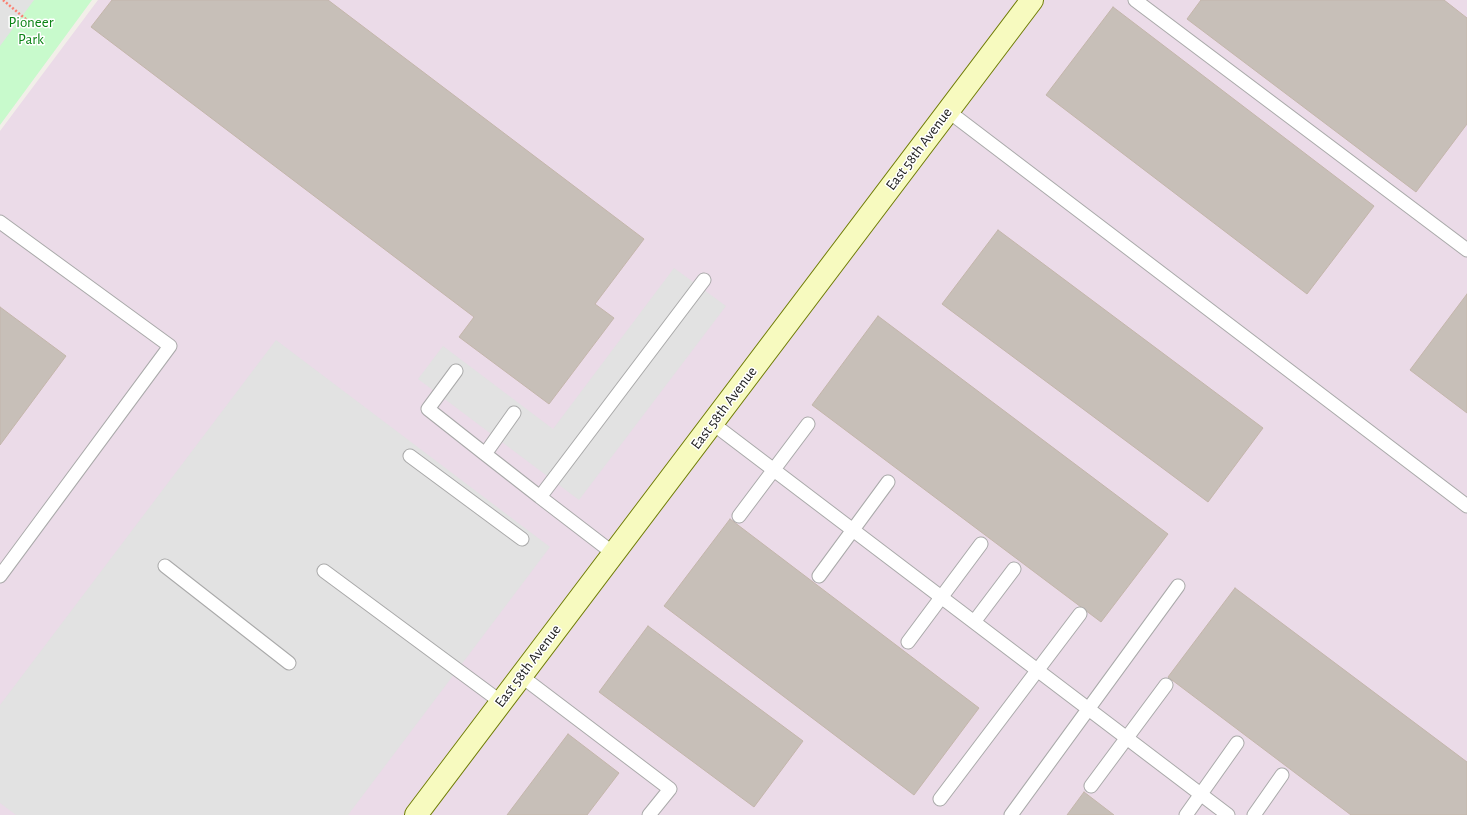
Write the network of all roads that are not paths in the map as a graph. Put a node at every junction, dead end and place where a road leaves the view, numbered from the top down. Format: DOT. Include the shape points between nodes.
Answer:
graph roads {
  1 [pos="1032,0"];
  2 [pos="1135,0"];
  3 [pos="948,111"];
  4 [pos="0,222"];
  5 [pos="1467,250"];
  6 [pos="704,280"];
  7 [pos="456,371"];
  8 [pos="514,413"];
  9 [pos="712,423"];
  10 [pos="808,424"];
  11 [pos="485,454"];
  12 [pos="410,456"];
  13 [pos="774,470"];
  14 [pos="888,482"];
  15 [pos="540,497"];
  16 [pos="1467,506"];
  17 [pos="739,516"];
  18 [pos="853,530"];
  19 [pos="522,539"];
  20 [pos="981,544"];
  21 [pos="613,553"];
  22 [pos="165,566"];
  23 [pos="1014,569"];
  24 [pos="324,571"];
  25 [pos="0,576"];
  26 [pos="819,576"];
  27 [pos="1178,586"];
  28 [pos="941,597"];
  29 [pos="1080,614"];
  30 [pos="974,622"];
  31 [pos="908,642"];
  32 [pos="289,663"];
  33 [pos="1038,670"];
  34 [pos="521,676"];
  35 [pos="1166,685"];
  36 [pos="501,702"];
  37 [pos="1088,708"];
  38 [pos="1126,738"];
  39 [pos="1237,743"];
  40 [pos="1282,775"];
  41 [pos="1091,786"];
  42 [pos="1201,795"];
  43 [pos="940,799"];
  44 [pos="416,815"];
  45 [pos="649,815"];
  46 [pos="1011,815"];
  47 [pos="1186,815"];
  48 [pos="1228,815"];
  49 [pos="1254,815"];
  1 -- 3 [label="street, East 58th Avenue"];
  2 -- 5 [label="lane"];
  3 -- 9 [label="street, East 58th Avenue"];
  3 -- 16 [label="lane"];
  4 -- 25 [label="lane" via="170,346"];
  6 -- 15 [label="lane"];
  7 -- 11 [label="lane" via="428,410"];
  8 -- 11 [label="lane"];
  9 -- 13 [label="lane"];
  9 -- 21 [label="street, East 58th Avenue"];
  10 -- 13 [label="lane"];
  11 -- 15 [label="lane"];
  12 -- 19 [label="lane"];
  13 -- 17 [label="lane"];
  13 -- 18 [label="lane"];
  14 -- 18 [label="lane"];
  15 -- 21 [label="lane"];
  18 -- 26 [label="lane"];
  18 -- 28 [label="lane"];
  20 -- 28 [label="lane"];
  21 -- 34 [label="street, East 58th Avenue"];
  22 -- 32 [label="lane"];
  23 -- 30 [label="lane"];
  24 -- 36 [label="lane"];
  27 -- 37 [label="lane"];
  28 -- 30 [label="lane"];
  28 -- 31 [label="lane"];
  29 -- 33 [label="lane"];
  30 -- 33 [label="lane"];
  33 -- 37 [label="lane"];
  33 -- 43 [label="lane"];
  34 -- 36 [label="street, East 58th Avenue"];
  34 -- 45 [label="lane" via="670,789"];
  35 -- 38 [label="lane"];
  36 -- 44 [label="street, East 58th Avenue"];
  37 -- 38 [label="lane"];
  37 -- 46 [label="lane"];
  38 -- 41 [label="lane"];
  38 -- 42 [label="lane"];
  39 -- 42 [label="lane"];
  40 -- 49 [label="lane"];
  42 -- 47 [label="lane"];
  42 -- 48 [label="lane"];
}
